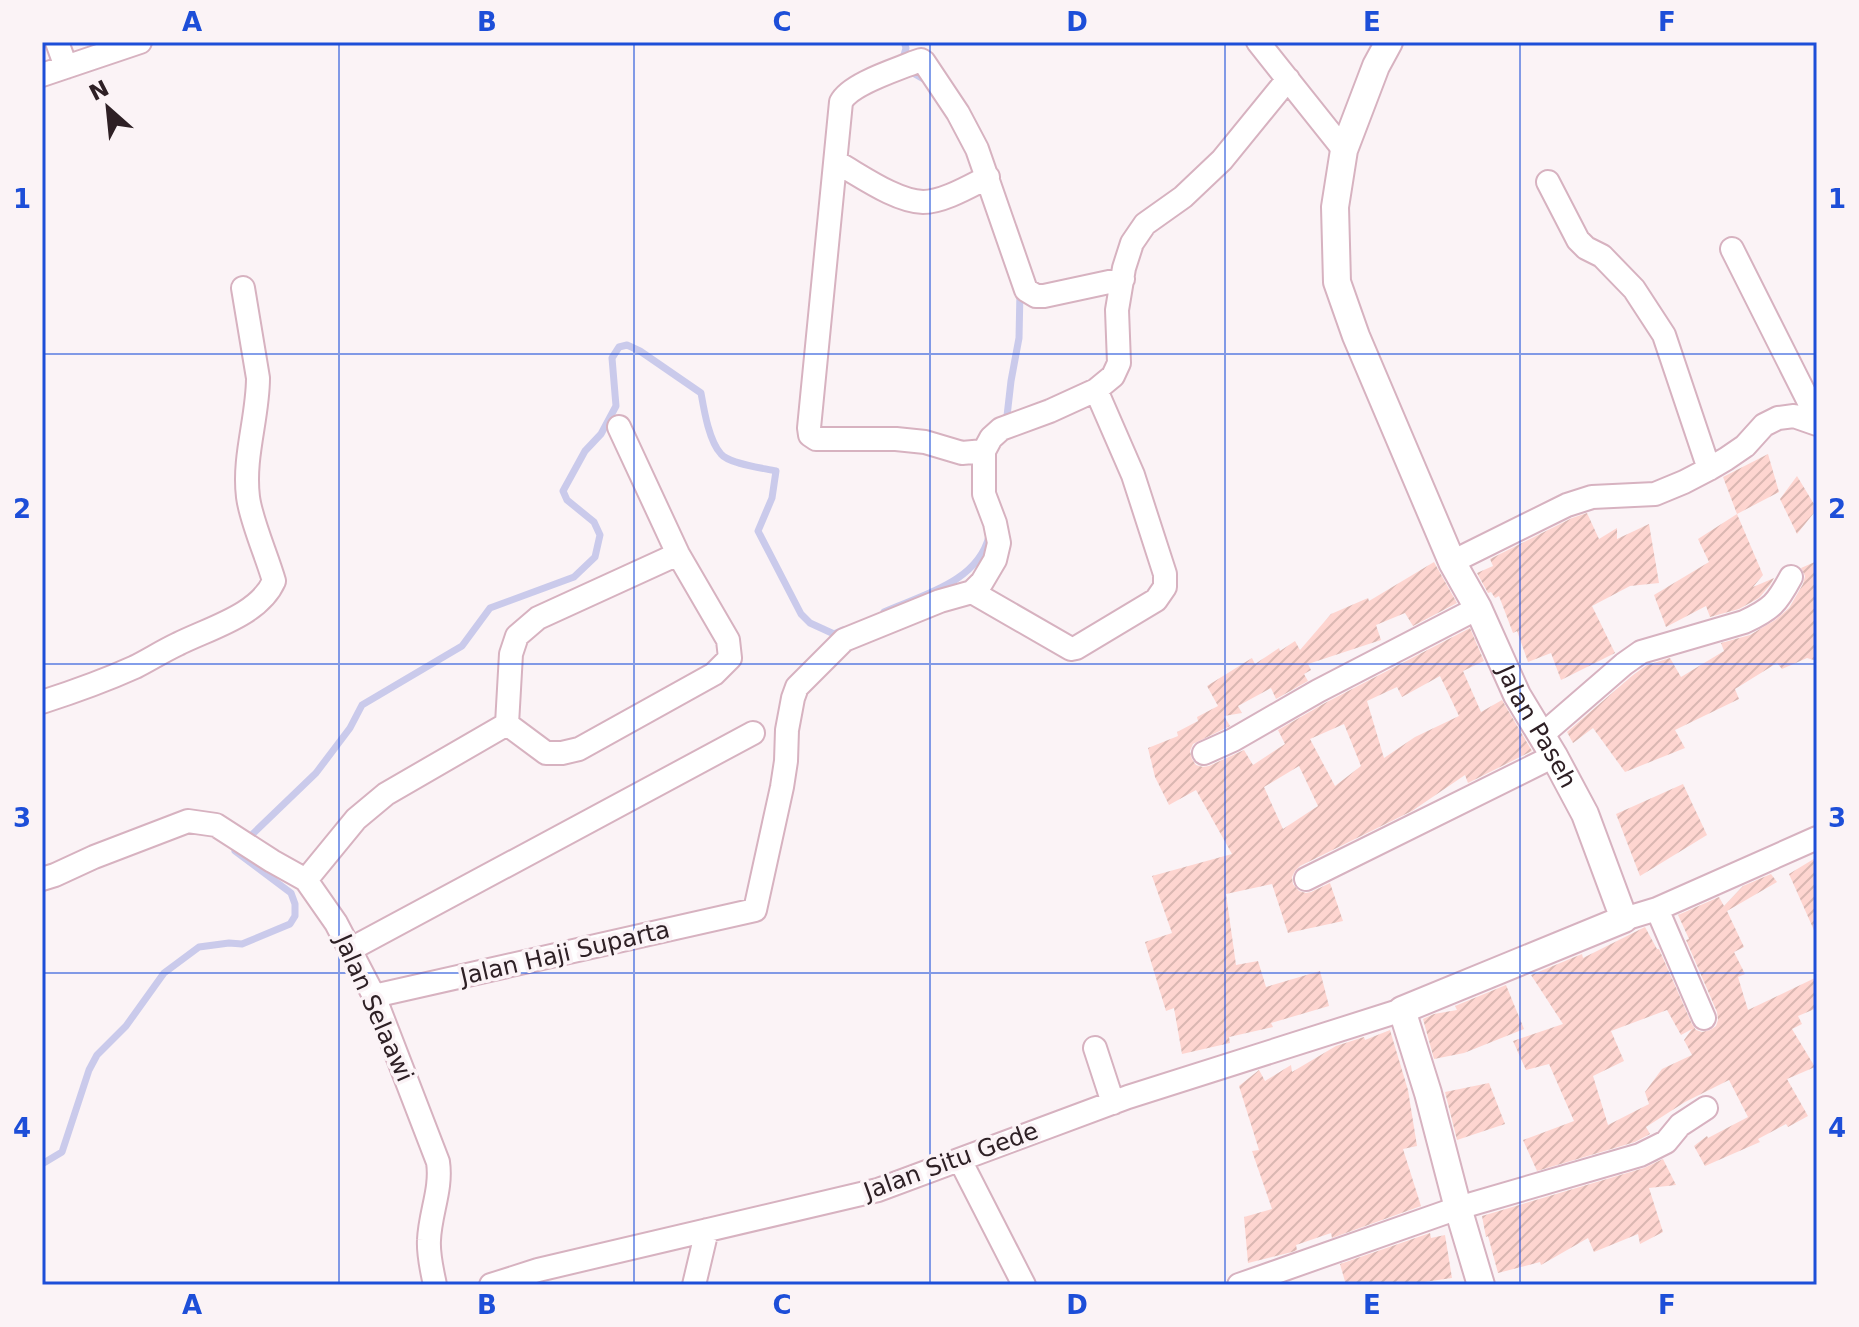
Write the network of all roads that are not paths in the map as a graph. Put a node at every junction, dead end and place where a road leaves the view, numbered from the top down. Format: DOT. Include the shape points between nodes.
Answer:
graph roads {
  1 [pos="57,42"];
  2 [pos="140,42"];
  3 [pos="1258,42"];
  4 [pos="1389,42"];
  5 [pos="66,67"];
  6 [pos="42,75"];
  7 [pos="1288,79"];
  8 [pos="1344,150"];
  9 [pos="836,162"];
  10 [pos="982,180"];
  11 [pos="1548,182"];
  12 [pos="1732,249"];
  13 [pos="1123,279"];
  14 [pos="243,288"];
  15 [pos="1096,390"];
  16 [pos="1817,418"];
  17 [pos="1817,424"];
  18 [pos="619,427"];
  19 [pos="978,452"];
  20 [pos="1709,469"];
  21 [pos="678,554"];
  22 [pos="1452,562"];
  23 [pos="1791,577"];
  24 [pos="972,592"];
  25 [pos="1478,608"];
  26 [pos="42,702"];
  27 [pos="507,724"];
  28 [pos="753,733"];
  29 [pos="1548,746"];
  30 [pos="1204,753"];
  31 [pos="1817,838"];
  32 [pos="42,879"];
  33 [pos="1306,879"];
  34 [pos="306,880"];
  35 [pos="1657,909"];
  36 [pos="1624,919"];
  37 [pos="351,949"];
  38 [pos="374,996"];
  39 [pos="1402,1010"];
  40 [pos="1704,1018"];
  41 [pos="1095,1048"];
  42 [pos="1113,1103"];
  43 [pos="1706,1108"];
  44 [pos="960,1160"];
  45 [pos="1458,1208"];
  46 [pos="707,1230"];
  47 [pos="435,1285"];
  48 [pos="491,1285"];
  49 [pos="694,1285"];
  50 [pos="1024,1285"];
  51 [pos="1239,1285"];
  52 [pos="1481,1285"];
  1 -- 5 [label="street"];
  2 -- 5 [label="street"];
  3 -- 7 [label="street"];
  4 -- 8 [label="street, Jalan Paseh"];
  5 -- 6 [label="street"];
  7 -- 8 [label="street"];
  7 -- 13 [label="street" via="1222,160 1145,224 1132,243"];
  8 -- 22 [label="street, Jalan Paseh" via="1335,207 1337,282"];
  9 -- 10 [label="street" via="892,193 923,202"];
  9 -- 10 [label="street" via="844,96 921,60 977,149"];
  9 -- 19 [label="street" via="810,435 896,439"];
  10 -- 13 [label="street" via="1030,293 1044,296"];
  11 -- 20 [label="street" via="1578,240 1634,289 1664,335"];
  12 -- 16 [label="street"];
  13 -- 15 [label="street" via="1117,310 1119,363"];
  14 -- 26 [label="street" via="258,378 248,499 274,581 268,594 225,623 137,666"];
  15 -- 19 [label="street" via="1001,429"];
  15 -- 24 [label="street" via="1133,475 1165,587 1156,600 1071,649"];
  17 -- 20 [label="street" via="1794,416 1778,418"];
  18 -- 21 [label="street"];
  19 -- 24 [label="street" via="999,543 990,571"];
  20 -- 22 [label="street" via="1655,494 1592,497 1567,505"];
  21 -- 27 [label="street" via="538,618 517,636"];
  21 -- 27 [label="street" via="728,640 730,658 714,674 579,749 546,753"];
  22 -- 25 [label="street, Jalan Paseh"];
  23 -- 29 [label="street" via="1779,600 1757,616 1630,659"];
  24 -- 38 [label="street, Jalan Haji Suparta" via="844,640 797,687 755,910"];
  25 -- 29 [label="street, Jalan Paseh" via="1517,695"];
  25 -- 30 [label="street"];
  27 -- 34 [label="street" via="386,794 356,819"];
  28 -- 37 [label="street"];
  29 -- 33 [label="street"];
  29 -- 36 [label="street, Jalan Paseh" via="1585,814"];
  31 -- 35 [label="street"];
  32 -- 34 [label="street, Jalan Selaawi" via="188,821 216,825"];
  34 -- 37 [label="street, Jalan Selaawi"];
  35 -- 36 [label="street"];
  35 -- 40 [label="street"];
  36 -- 39 [label="street"];
  37 -- 38 [label="street, Jalan Selaawi"];
  38 -- 47 [label="street, Jalan Selaawi" via="438,1162 429,1237"];
  39 -- 42 [label="street, Jalan Situ Gede"];
  39 -- 45 [label="street"];
  41 -- 42 [label="street"];
  42 -- 44 [label="street, Jalan Situ Gede"];
  43 -- 45 [label="street" via="1666,1142 1640,1155"];
  44 -- 46 [label="street, Jalan Situ Gede" via="878,1190"];
  44 -- 50 [label="street"];
  45 -- 51 [label="street"];
  45 -- 52 [label="street"];
  46 -- 48 [label="street, Jalan Situ Gede"];
  46 -- 49 [label="street"];
}
